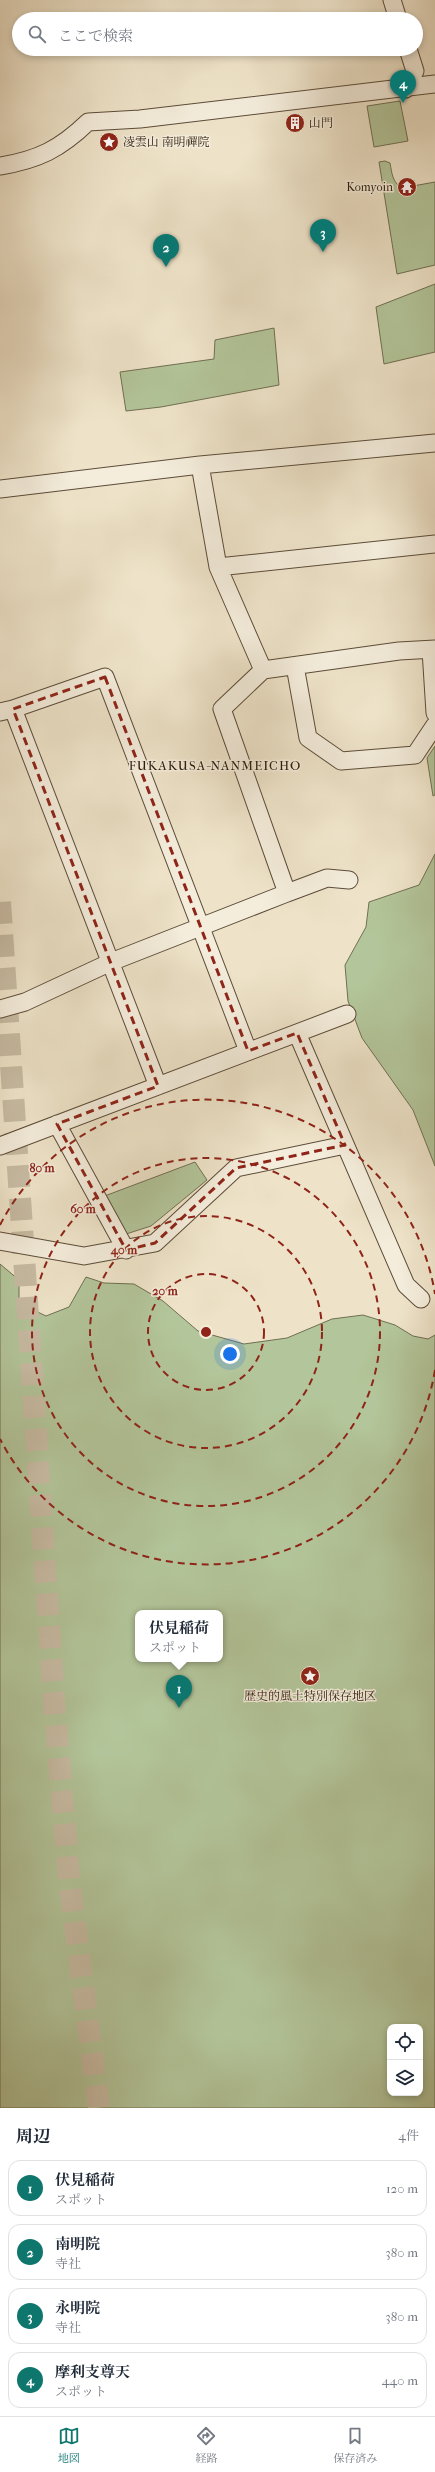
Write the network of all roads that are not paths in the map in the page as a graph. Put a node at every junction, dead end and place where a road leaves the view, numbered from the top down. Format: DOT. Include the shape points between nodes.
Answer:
graph roads {
  1 [pos="392,0"];
  2 [pos="396,12"];
  3 [pos="410,56"];
  4 [pos="435,84"];
  5 [pos="406,88"];
  6 [pos="0,166"];
  7 [pos="435,443"];
  8 [pos="200,465"];
  9 [pos="0,489"];
  10 [pos="435,544"];
  11 [pos="218,567"];
  12 [pos="433,650"];
  13 [pos="295,666"];
  14 [pos="263,670"];
  15 [pos="6,710"];
  16 [pos="435,713"];
  17 [pos="435,725"];
  18 [pos="349,880"];
  19 [pos="287,893"];
  20 [pos="202,927"];
  21 [pos="111,962"];
  22 [pos="0,1009"];
  23 [pos="347,1014"];
  24 [pos="297,1033"];
  25 [pos="248,1051"];
  26 [pos="158,1086"];
  27 [pos="57,1124"];
  28 [pos="345,1145"];
  29 [pos="0,1146"];
  30 [pos="0,1241"];
  31 [pos="126,1250"];
  32 [pos="421,1299"];
  1 -- 2 [label="street"];
  3 -- 5 [label="street" via="415,71"];
  4 -- 5 [label="street"];
  5 -- 6 [label="street" via="140,119 88,122 72,138 42,157"];
  7 -- 8 [label="street"];
  8 -- 9 [label="street"];
  8 -- 11 [label="street"];
  10 -- 11 [label="street"];
  11 -- 14 [label="street"];
  12 -- 13 [label="street" via="399,651"];
  12 -- 16 [label="street"];
  13 -- 14 [label="street"];
  13 -- 17 [label="street" via="308,738 341,761 416,755"];
  14 -- 19 [label="street" via="222,709"];
  15 -- 20 [label="street" via="105,677"];
  15 -- 21 [label="street"];
  18 -- 19 [label="street" via="327,878"];
  19 -- 20 [label="street"];
  20 -- 21 [label="street"];
  20 -- 25 [label="street"];
  21 -- 22 [label="street" via="25,1002"];
  21 -- 26 [label="street"];
  23 -- 24 [label="street"];
  24 -- 25 [label="street"];
  24 -- 28 [label="street"];
  25 -- 26 [label="street"];
  26 -- 27 [label="street"];
  27 -- 29 [label="street"];
  27 -- 31 [label="street"];
  28 -- 31 [label="street" via="236,1168 154,1243"];
  28 -- 32 [label="street" via="406,1285"];
  30 -- 31 [label="street" via="84,1256"];
}
